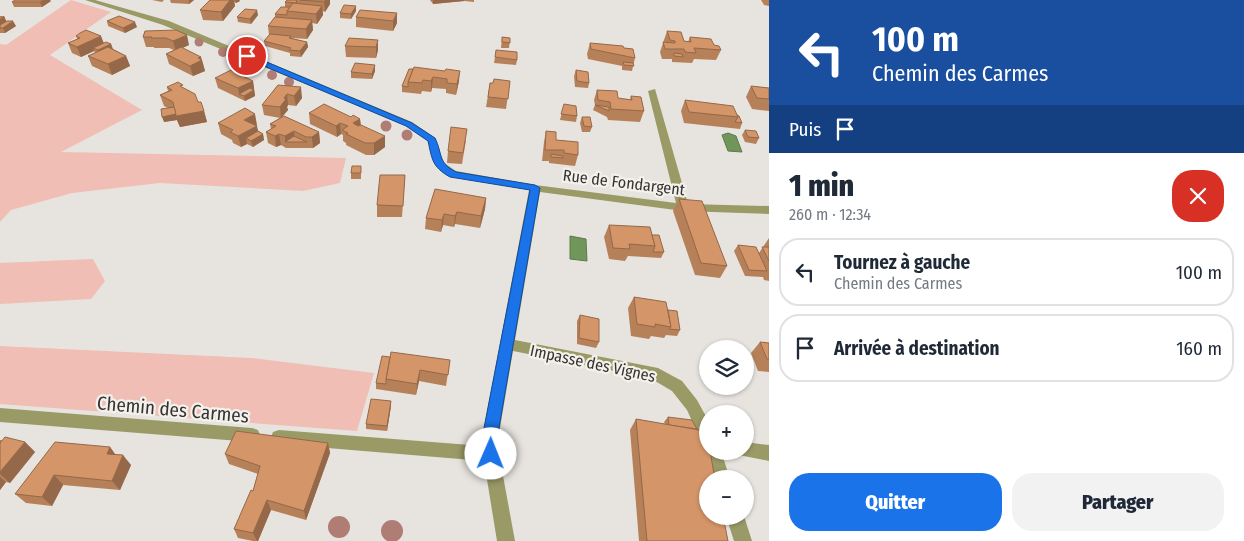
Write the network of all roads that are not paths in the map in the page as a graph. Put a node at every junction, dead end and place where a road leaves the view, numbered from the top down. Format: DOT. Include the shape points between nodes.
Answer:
graph roads {
  1 [pos="88,0"];
  2 [pos="652,91"];
  3 [pos="535,188"];
  4 [pos="683,206"];
  5 [pos="769,210"];
  6 [pos="507,344"];
  7 [pos="0,415"];
  8 [pos="699,419"];
  9 [pos="754,451"];
  10 [pos="769,453"];
  11 [pos="491,454"];
  12 [pos="738,525"];
  13 [pos="506,541"];
  14 [pos="744,541"];
  1 -- 3 [label="street" via="166,23 409,124 432,140 437,162 453,174"];
  2 -- 4 [label="street"];
  3 -- 4 [label="street, Rue de Fondargent"];
  3 -- 6 [label="street"];
  4 -- 5 [label="street, Rue de Fondargent"];
  6 -- 8 [label="street, Impasse des Vignes" via="653,372 677,386"];
  6 -- 11 [label="street" via="492,428"];
  7 -- 11 [label="street, Chemin des Carmes"];
  9 -- 10 [label="street"];
  11 -- 13 [label="street"];
  12 -- 14 [label="street"];
}
